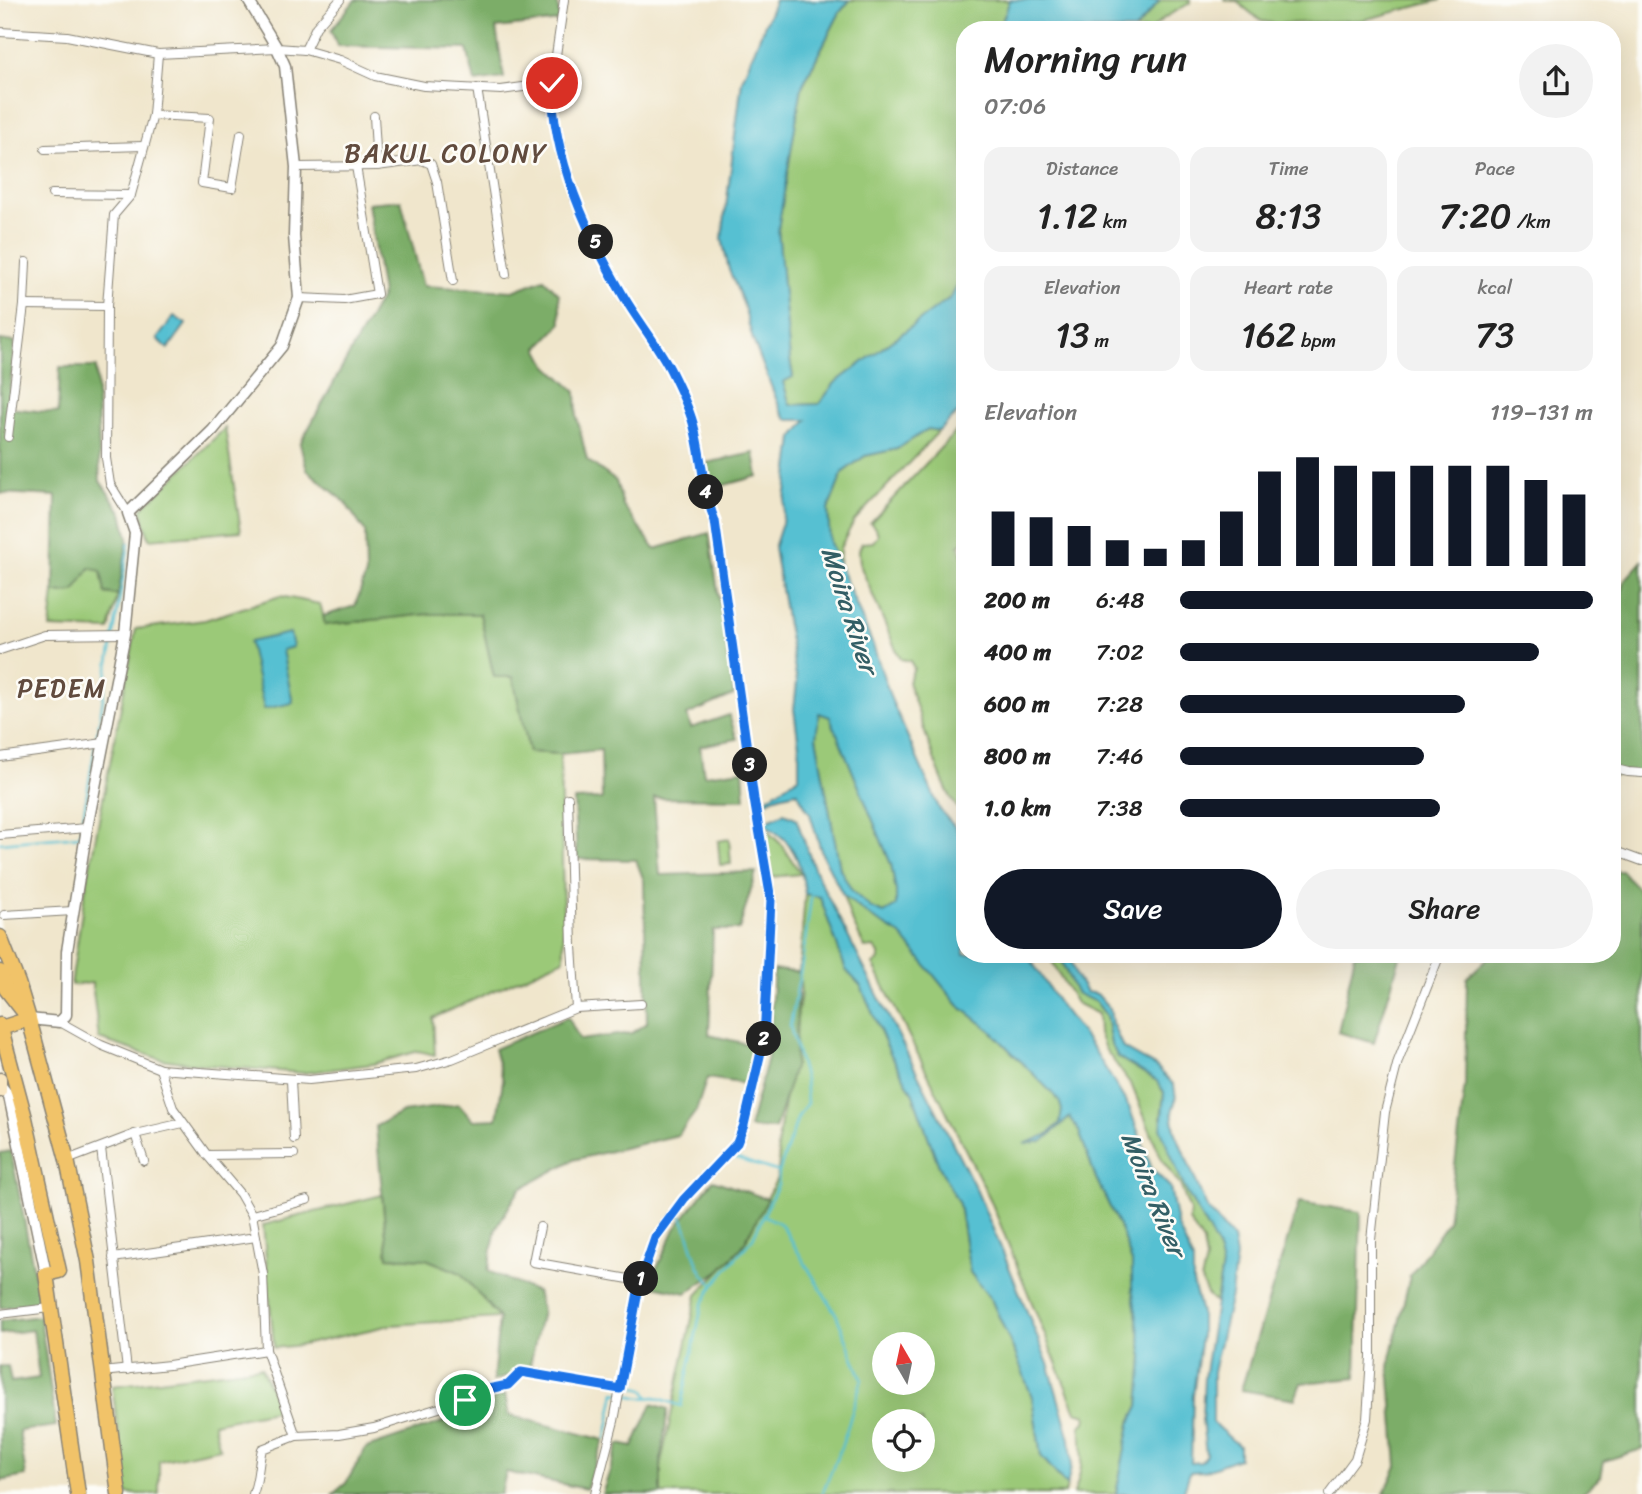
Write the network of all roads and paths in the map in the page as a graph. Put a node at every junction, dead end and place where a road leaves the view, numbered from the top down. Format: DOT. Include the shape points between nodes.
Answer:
graph roads {
  1 [pos="248,0"];
  2 [pos="340,0"];
  3 [pos="564,0"];
  4 [pos="0,32"];
  5 [pos="278,48"];
  6 [pos="305,50"];
  7 [pos="158,54"];
  8 [pos="552,83"];
  9 [pos="477,88"];
  10 [pos="153,116"];
  11 [pos="374,116"];
  12 [pos="242,134"];
  13 [pos="143,146"];
  14 [pos="45,149"];
  15 [pos="356,166"];
  16 [pos="377,166"];
  17 [pos="296,167"];
  18 [pos="52,194"];
  19 [pos="131,195"];
  20 [pos="26,262"];
  21 [pos="506,274"];
  22 [pos="453,281"];
  23 [pos="299,298"];
  24 [pos="24,305"];
  25 [pos="107,306"];
  26 [pos="8,437"];
  27 [pos="128,513"];
  28 [pos="125,634"];
  29 [pos="0,650"];
  30 [pos="104,743"];
  31 [pos="0,757"];
  32 [pos="1621,770"];
  33 [pos="1642,773"];
  34 [pos="568,798"];
  35 [pos="87,828"];
  36 [pos="0,835"];
  37 [pos="1621,853"];
  38 [pos="1642,861"];
  39 [pos="73,911"];
  40 [pos="4,915"];
  41 [pos="0,937"];
  42 [pos="1436,963"];
  43 [pos="0,972"];
  44 [pos="641,1004"];
  45 [pos="576,1008"];
  46 [pos="29,1018"];
  47 [pos="60,1022"];
  48 [pos="0,1028"];
  49 [pos="160,1069"];
  50 [pos="291,1080"];
  51 [pos="1,1085"];
  52 [pos="183,1123"];
  53 [pos="135,1133"];
  54 [pos="294,1139"];
  55 [pos="101,1148"];
  56 [pos="294,1154"];
  57 [pos="207,1155"];
  58 [pos="67,1160"];
  59 [pos="144,1161"];
  60 [pos="307,1200"];
  61 [pos="252,1215"];
  62 [pos="540,1227"];
  63 [pos="256,1237"];
  64 [pos="113,1258"];
  65 [pos="46,1274"];
  66 [pos="640,1281"];
  67 [pos="50,1308"];
  68 [pos="0,1314"];
  69 [pos="266,1350"];
  70 [pos="127,1370"];
  71 [pos="101,1372"];
  72 [pos="620,1388"];
  73 [pos="296,1436"];
  74 [pos="78,1494"];
  75 [pos="118,1494"];
  76 [pos="253,1494"];
  77 [pos="594,1494"];
  78 [pos="1329,1494"];
  1 -- 5 [label="street"];
  2 -- 6 [label="street" via="316,27"];
  3 -- 8 [label="street"];
  4 -- 7 [label="street" via="67,36"];
  5 -- 6 [label="street"];
  5 -- 7 [label="street"];
  5 -- 17 [label="street" via="285,66"];
  6 -- 9 [label="street" via="375,76 424,86"];
  7 -- 10 [label="street"];
  8 -- 9 [label="street" via="501,90"];
  8 -- 66 [label="street" via="552,109 576,202 623,296 670,368 693,421 707,501 715,521 771,900 764,1039 744,1125 737,1143 684,1199 655,1238"];
  9 -- 21 [label="street"];
  10 -- 12 [label="street" via="209,118 202,183 233,188"];
  10 -- 13 [label="street"];
  11 -- 16 [label="street"];
  13 -- 14 [label="street"];
  13 -- 19 [label="street"];
  15 -- 16 [label="street"];
  15 -- 17 [label="street"];
  15 -- 23 [label="street" via="377,294 344,300"];
  16 -- 22 [label="street" via="422,160 431,164"];
  17 -- 23 [label="street" via="294,236"];
  18 -- 19 [label="street"];
  19 -- 25 [label="street" via="114,215"];
  20 -- 24 [label="street"];
  23 -- 27 [label="street" via="282,346 214,430"];
  24 -- 25 [label="street"];
  24 -- 26 [label="street"];
  25 -- 27 [label="street" via="106,458 110,484"];
  27 -- 28 [label="street" via="135,533"];
  28 -- 29 [label="street" via="45,635"];
  28 -- 30 [label="street"];
  30 -- 31 [label="street"];
  30 -- 35 [label="street"];
  32 -- 33 [label="street"];
  34 -- 45 [label="street"];
  35 -- 36 [label="street"];
  35 -- 39 [label="street"];
  37 -- 38 [label="street"];
  39 -- 40 [label="street"];
  39 -- 47 [label="street" via="66,1014"];
  41 -- 46 [label="highway"];
  42 -- 78 [label="street" via="1398,1062 1385,1112 1371,1240 1367,1419 1355,1459"];
  43 -- 46 [label="highway" via="6,989"];
  44 -- 45 [label="street"];
  45 -- 50 [label="street" via="416,1069"];
  46 -- 47 [label="street"];
  46 -- 48 [label="highway"];
  46 -- 58 [label="highway"];
  47 -- 49 [label="street"];
  48 -- 65 [label="highway" via="59,1271"];
  49 -- 50 [label="street"];
  49 -- 52 [label="street"];
  50 -- 54 [label="street"];
  51 -- 65 [label="street" via="9,1096"];
  52 -- 53 [label="street"];
  52 -- 57 [label="street"];
  53 -- 55 [label="street"];
  53 -- 59 [label="street"];
  55 -- 58 [label="street"];
  55 -- 64 [label="street"];
  56 -- 57 [label="street"];
  57 -- 61 [label="street"];
  58 -- 71 [label="highway" via="88,1261"];
  60 -- 61 [label="street"];
  61 -- 63 [label="street"];
  62 -- 66 [label="street" via="533,1262"];
  63 -- 64 [label="street"];
  63 -- 69 [label="street" via="263,1274"];
  64 -- 70 [label="street"];
  65 -- 67 [label="highway"];
  66 -- 72 [label="street"];
  67 -- 68 [label="street"];
  67 -- 74 [label="highway"];
  69 -- 70 [label="street"];
  69 -- 73 [label="street"];
  70 -- 71 [label="street"];
  71 -- 75 [label="highway"];
  72 -- 73 [label="street" via="521,1372 508,1385 374,1428"];
  72 -- 77 [label="street"];
  73 -- 76 [label="street" via="262,1450"];
}
